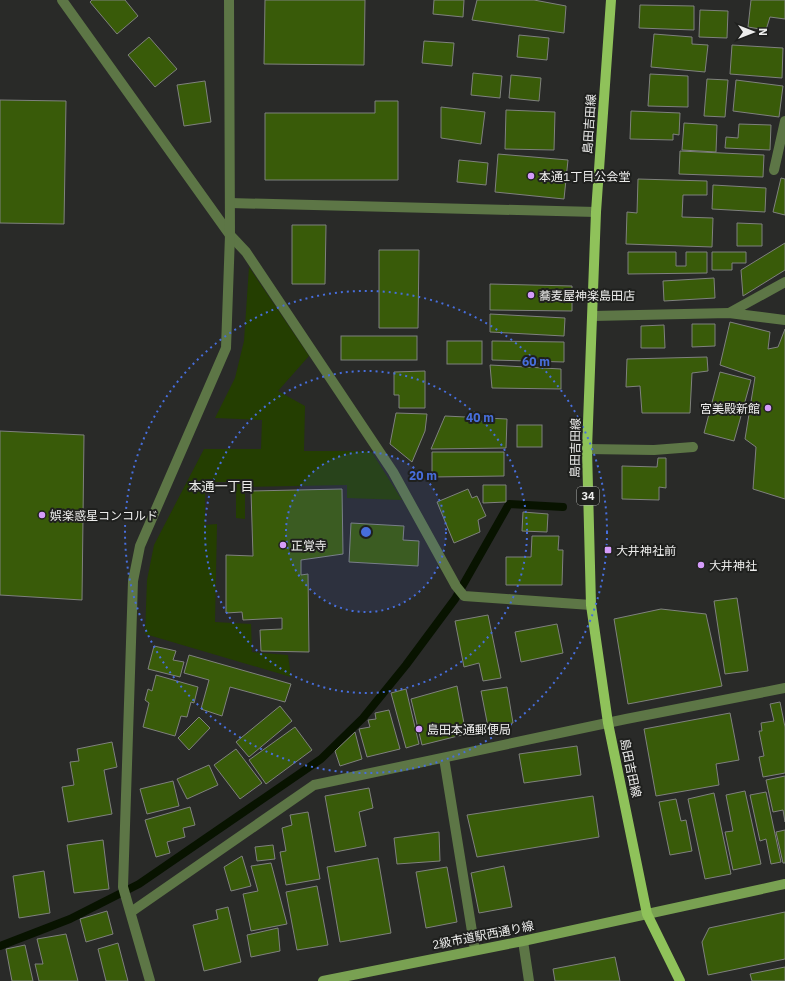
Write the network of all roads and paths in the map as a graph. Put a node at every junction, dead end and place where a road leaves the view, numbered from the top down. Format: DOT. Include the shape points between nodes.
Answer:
graph roads {
  1 [pos="62,0"];
  2 [pos="229,0"];
  3 [pos="611,0"];
  4 [pos="785,121"];
  5 [pos="774,170"];
  6 [pos="230,203"];
  7 [pos="596,212"];
  8 [pos="230,235"];
  9 [pos="785,282"];
  10 [pos="729,313"];
  11 [pos="593,316"];
  12 [pos="785,320"];
  13 [pos="693,447"];
  14 [pos="587,449"];
  15 [pos="591,605"];
  16 [pos="785,688"];
  17 [pos="608,723"];
  18 [pos="444,758"];
  19 [pos="785,884"];
  20 [pos="131,912"];
  21 [pos="647,914"];
  22 [pos="523,941"];
  23 [pos="475,950"];
  24 [pos="150,981"];
  25 [pos="324,981"];
  26 [pos="528,981"];
  27 [pos="680,981"];
  1 -- 8 [label="street"];
  2 -- 6 [label="street"];
  3 -- 7 [label="main road, 島田吉田線 / 34"];
  4 -- 5 [label="street"];
  6 -- 7 [label="street"];
  6 -- 8 [label="street"];
  7 -- 11 [label="main road, 島田吉田線 / 34"];
  8 -- 15 [label="street" via="246,252 393,472 464,596"];
  8 -- 20 [label="street" via="226,348 140,546 133,581 123,887"];
  9 -- 10 [label="street"];
  10 -- 11 [label="street"];
  10 -- 12 [label="street"];
  11 -- 14 [label="main road, 島田吉田線 / 34"];
  13 -- 14 [label="street" via="654,450"];
  14 -- 15 [label="main road, 島田吉田線 / 34"];
  15 -- 17 [label="main road, 島田吉田線 / 34"];
  16 -- 17 [label="street"];
  17 -- 18 [label="street"];
  17 -- 21 [label="main road, 島田吉田線 / 34"];
  18 -- 20 [label="street" via="314,785"];
  18 -- 23 [label="street"];
  19 -- 21 [label="street, 2級市道駅西通り線"];
  20 -- 24 [label="street"];
  21 -- 22 [label="street, 2級市道駅西通り線"];
  21 -- 27 [label="main road, 島田吉田線 / 34"];
  22 -- 23 [label="street, 2級市道駅西通り線"];
  22 -- 26 [label="street"];
  23 -- 25 [label="street, 2級市道駅西通り線"];
}
